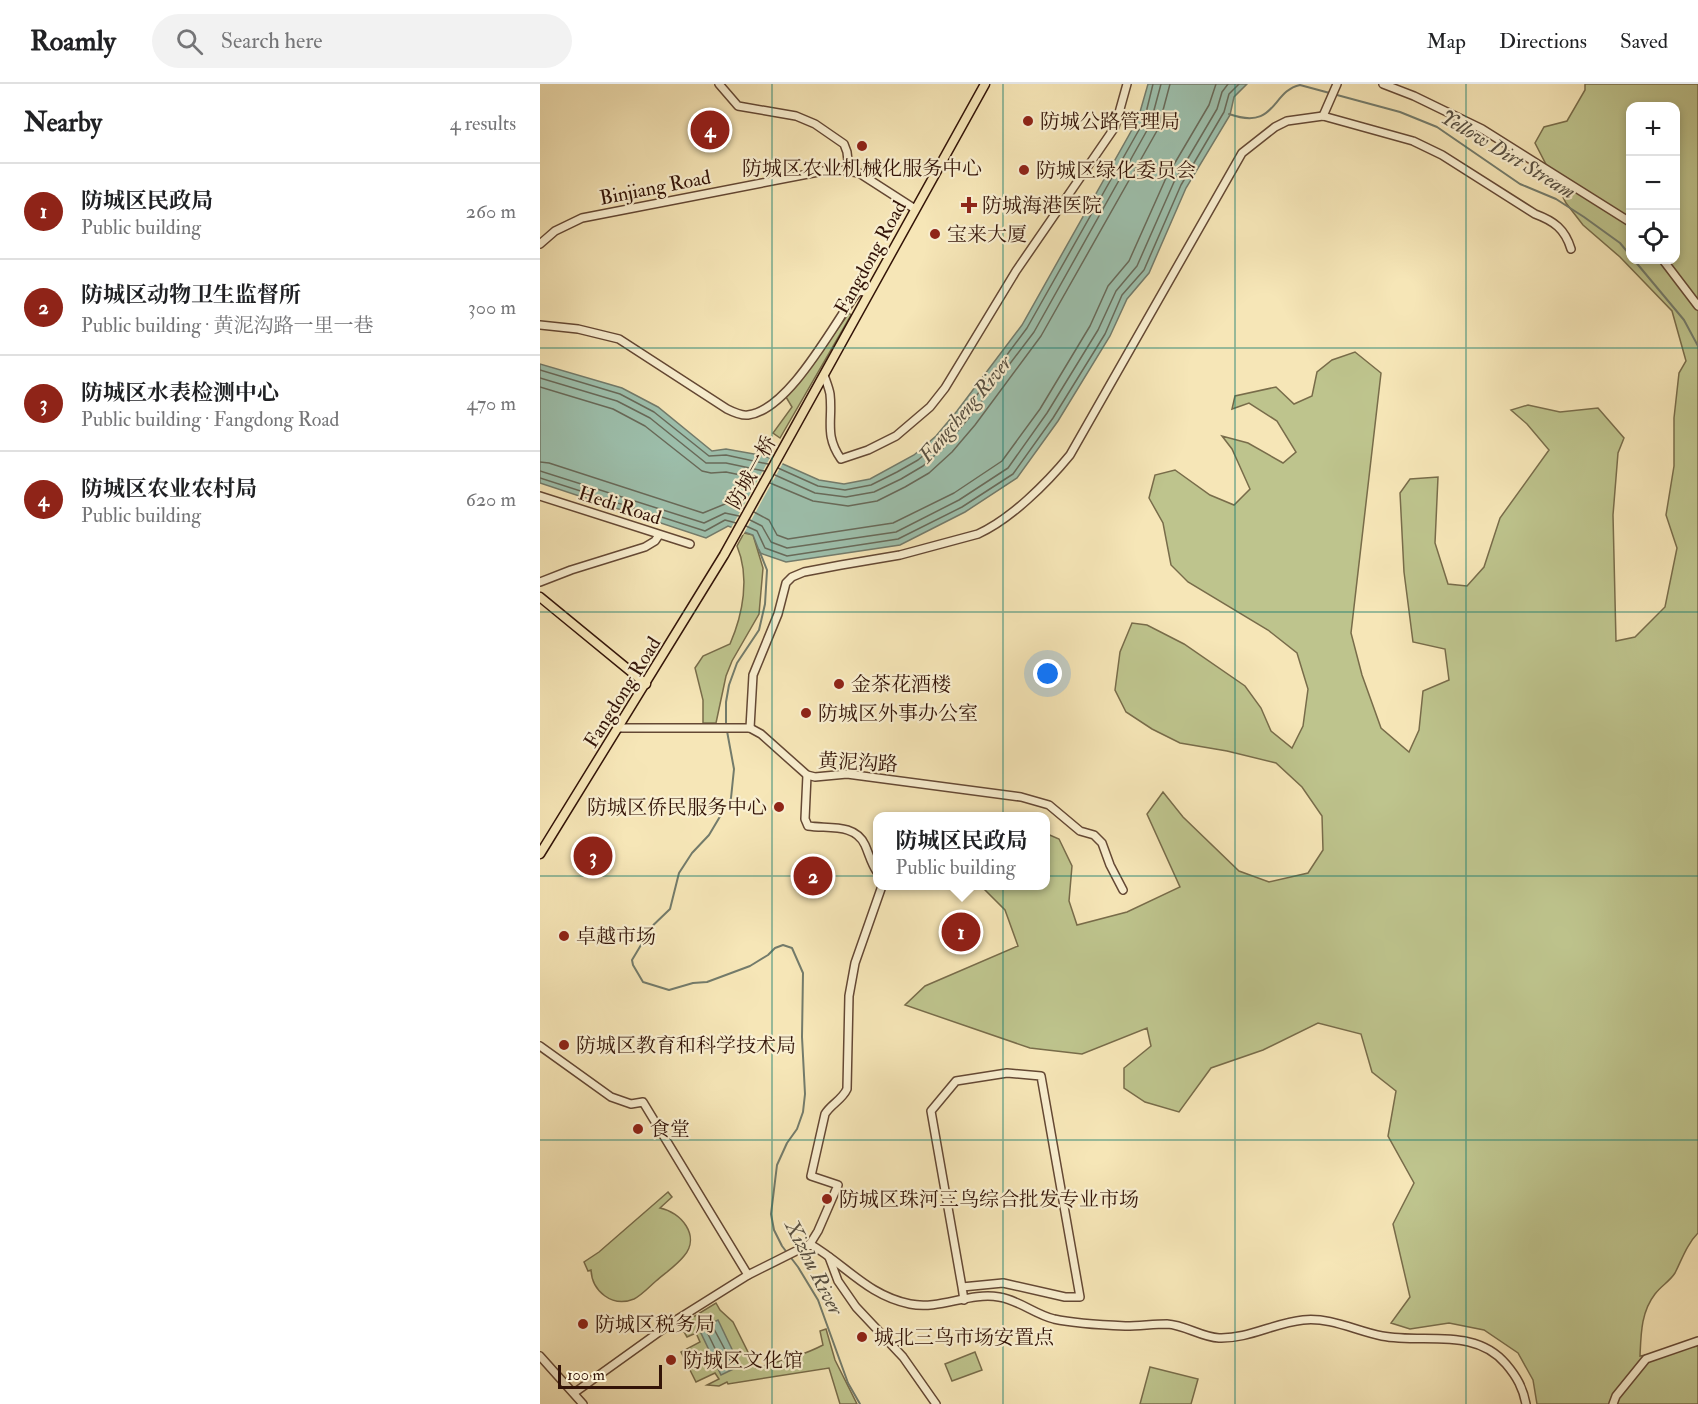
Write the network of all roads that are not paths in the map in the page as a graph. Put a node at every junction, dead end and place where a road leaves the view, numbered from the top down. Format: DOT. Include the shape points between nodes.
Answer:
graph roads {
  1 [pos="719,84"];
  2 [pos="985,84"];
  3 [pos="1127,84"];
  4 [pos="1337,84"];
  5 [pos="1383,84"];
  6 [pos="1323,116"];
  7 [pos="849,170"];
  8 [pos="915,209"];
  9 [pos="1626,219"];
  10 [pos="540,244"];
  11 [pos="1571,249"];
  12 [pos="1666,264"];
  13 [pos="869,293"];
  14 [pos="1698,306"];
  15 [pos="540,325"];
  16 [pos="824,375"];
  17 [pos="801,415"];
  18 [pos="540,496"];
  19 [pos="659,535"];
  20 [pos="690,544"];
  21 [pos="729,545"];
  22 [pos="540,582"];
  23 [pos="540,597"];
  24 [pos="646,684"];
  25 [pos="619,728"];
  26 [pos="750,728"];
  27 [pos="807,775"];
  28 [pos="541,849"];
  29 [pos="873,865"];
  30 [pos="880,890"];
  31 [pos="1123,890"];
  32 [pos="540,1046"];
  33 [pos="810,1244"];
  34 [pos="828,1254"];
  35 [pos="748,1275"];
  36 [pos="962,1287"];
  37 [pos="964,1300"];
  38 [pos="1698,1341"];
  39 [pos="540,1356"];
  40 [pos="574,1393"];
  41 [pos="583,1404"];
  42 [pos="936,1404"];
  43 [pos="1526,1404"];
  44 [pos="1612,1404"];
  1 -- 7 [label="street" via="738,106 796,116 815,124 844,144"];
  2 -- 8 [label="main road, Fangdong Road"];
  3 -- 16 [label="street" via="1115,127 930,407 884,443 842,459 832,443 830,393"];
  4 -- 6 [label="street"];
  5 -- 9 [label="street" via="1482,129"];
  6 -- 11 [label="street" via="1413,141 1442,155 1558,226"];
  6 -- 26 [label="street" via="1287,121 1242,153 1070,455 1040,489 990,529 978,534 878,560 804,572 786,583 778,615 753,675"];
  7 -- 8 [label="street, Binjiang Road" via="868,177"];
  7 -- 10 [label="street, Binjiang Road" via="820,171 582,219 555,231"];
  8 -- 13 [label="main road, Fangdong Road"];
  12 -- 14 [label="street"];
  13 -- 15 [label="street" via="856,294 790,388 767,408 745,416 727,409 619,339"];
  13 -- 16 [label="main road, Fangdong Road"];
  16 -- 17 [label="main road, Fangdong Road"];
  17 -- 21 [label="main road, 防城一桥"];
  18 -- 19 [label="street, Hedi Road"];
  19 -- 20 [label="street, Hedi Road"];
  19 -- 22 [label="street" via="645,547"];
  21 -- 24 [label="main road, Fangdong Road"];
  23 -- 24 [label="main road"];
  24 -- 25 [label="main road, Fangdong Road"];
  25 -- 26 [label="street"];
  25 -- 28 [label="main road, Fangdong Road"];
  26 -- 27 [label="street, 黄泥沟路" via="762,734"];
  27 -- 29 [label="street" via="808,826 855,832 865,844"];
  27 -- 31 [label="street, 黄泥沟路" via="847,774 1021,797 1049,805 1080,831 1102,843"];
  30 -- 33 [label="street" via="855,963 849,996 847,1089 825,1114 811,1176 838,1185"];
  32 -- 35 [label="street" via="611,1098 630,1104 643,1102"];
  33 -- 34 [label="street"];
  33 -- 35 [label="street"];
  34 -- 37 [label="street" via="859,1282 896,1301 933,1306"];
  34 -- 42 [label="street" via="838,1281 856,1307 903,1357"];
  35 -- 40 [label="street" via="673,1322"];
  36 -- 36 [label="street" via="1003,1283 1080,1297 1041,1076 1007,1073 956,1081 931,1111"];
  36 -- 37 [label="street"];
  37 -- 43 [label="street" via="1000,1297 1053,1318 1127,1326 1168,1324 1217,1338 1236,1337 1305,1319 1343,1324 1384,1337 1459,1340 1477,1344 1502,1359 1524,1390"];
  38 -- 44 [label="street" via="1646,1359"];
  39 -- 40 [label="street"];
  40 -- 41 [label="street"];
}
